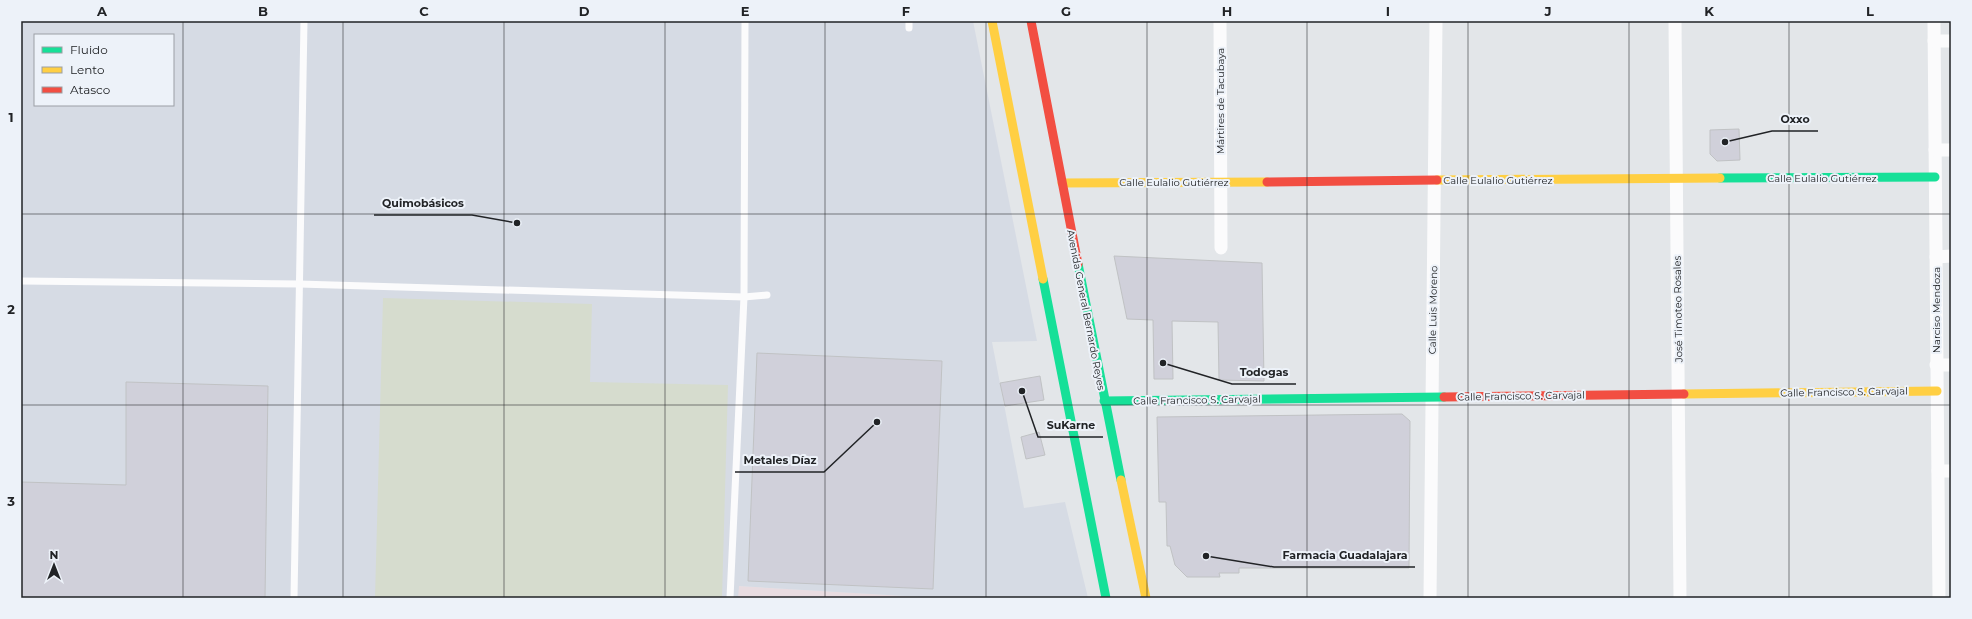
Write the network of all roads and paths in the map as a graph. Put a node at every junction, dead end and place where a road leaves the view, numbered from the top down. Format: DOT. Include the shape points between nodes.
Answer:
graph roads {
  1 [pos="304,21"];
  2 [pos="745,21"];
  3 [pos="992,21"];
  4 [pos="1031,21"];
  5 [pos="1220,21"];
  6 [pos="1436,21"];
  7 [pos="1675,21"];
  8 [pos="1934,21"];
  9 [pos="1934,41"];
  10 [pos="1951,41"];
  11 [pos="1935,150"];
  12 [pos="1951,150"];
  13 [pos="1935,177"];
  14 [pos="1677,179"];
  15 [pos="1435,180"];
  16 [pos="1221,182"];
  17 [pos="1062,183"];
  18 [pos="1221,248"];
  19 [pos="1951,256"];
  20 [pos="1936,257"];
  21 [pos="21,281"];
  22 [pos="299,284"];
  23 [pos="767,295"];
  24 [pos="744,296"];
  25 [pos="1936,365"];
  26 [pos="1951,365"];
  27 [pos="1937,391"];
  28 [pos="1679,394"];
  29 [pos="1432,397"];
  30 [pos="1104,401"];
  31 [pos="1938,471"];
  32 [pos="1951,471"];
  33 [pos="1945,581"];
  34 [pos="294,598"];
  35 [pos="730,598"];
  36 [pos="1106,598"];
  37 [pos="1146,598"];
  38 [pos="1430,598"];
  39 [pos="1680,598"];
  40 [pos="1939,598"];
  1 -- 22 [label="lane"];
  2 -- 24 [label="lane"];
  3 -- 36 [label="street"];
  4 -- 17 [label="street, Avenida General Bernardo Reyes"];
  5 -- 16 [label="street, Mártires de Tacubaya"];
  6 -- 15 [label="street, Calle Luis Moreno"];
  7 -- 14 [label="street, José Timoteo Rosales"];
  8 -- 9 [label="street, Narciso Mendoza"];
  9 -- 10 [label="street"];
  9 -- 11 [label="street, Narciso Mendoza"];
  11 -- 12 [label="street"];
  11 -- 13 [label="street, Narciso Mendoza"];
  13 -- 14 [label="street, Calle Eulalio Gutiérrez"];
  13 -- 20 [label="street, Narciso Mendoza"];
  14 -- 15 [label="street, Calle Eulalio Gutiérrez"];
  14 -- 28 [label="street, José Timoteo Rosales"];
  15 -- 16 [label="street, Calle Eulalio Gutiérrez"];
  15 -- 29 [label="street, Calle Luis Moreno"];
  16 -- 17 [label="street, Calle Eulalio Gutiérrez"];
  16 -- 18 [label="street, Mártires de Tacubaya"];
  17 -- 30 [label="street, Avenida General Bernardo Reyes"];
  19 -- 20 [label="street"];
  20 -- 25 [label="street, Narciso Mendoza"];
  21 -- 22 [label="lane"];
  22 -- 24 [label="lane"];
  22 -- 34 [label="lane"];
  23 -- 24 [label="lane"];
  24 -- 35 [label="lane"];
  25 -- 26 [label="street"];
  25 -- 27 [label="street, Narciso Mendoza"];
  27 -- 28 [label="street, Calle Francisco S. Carvajal"];
  27 -- 31 [label="street, Narciso Mendoza"];
  28 -- 29 [label="street, Calle Francisco S. Carvajal"];
  28 -- 39 [label="street, José Timoteo Rosales"];
  29 -- 30 [label="street, Calle Francisco S. Carvajal"];
  29 -- 38 [label="street, Calle Luis Moreno"];
  30 -- 37 [label="street, Avenida General Bernardo Reyes"];
  31 -- 32 [label="street"];
  31 -- 33 [label="street, Narciso Mendoza"];
  33 -- 40 [label="street, Narciso Mendoza"];
}
